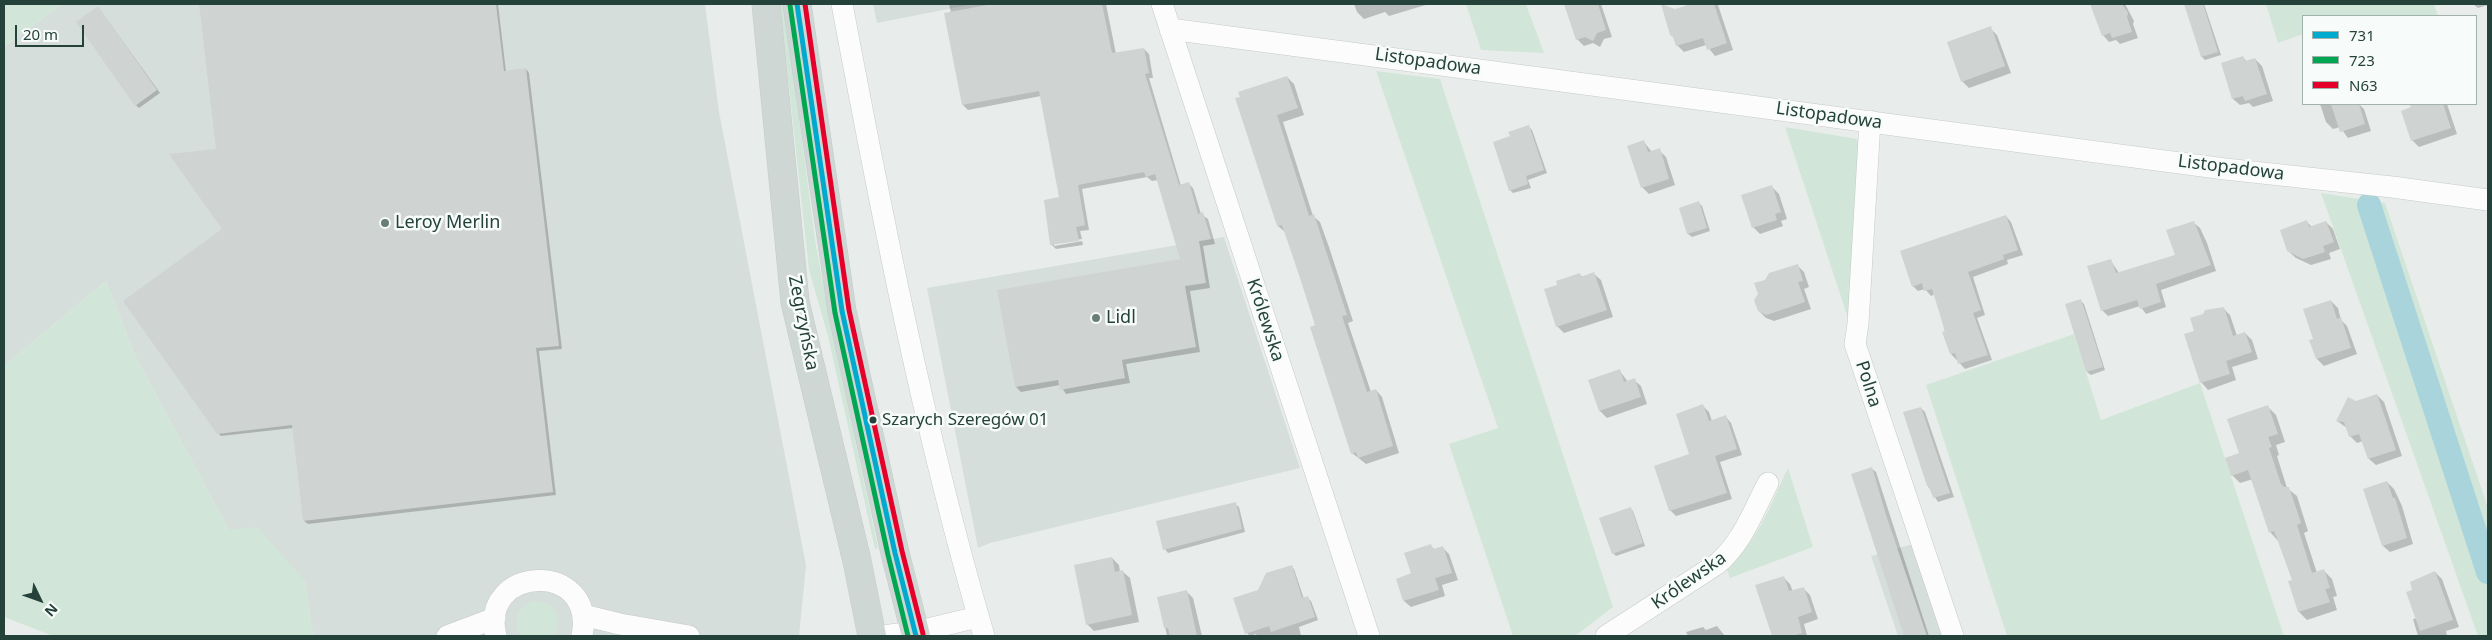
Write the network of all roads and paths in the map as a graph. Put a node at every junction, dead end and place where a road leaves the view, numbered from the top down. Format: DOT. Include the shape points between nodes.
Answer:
graph roads {
  1 [pos="766,4"];
  2 [pos="797,4"];
  3 [pos="842,4"];
  4 [pos="1162,4"];
  5 [pos="1170,29"];
  6 [pos="1870,121"];
  7 [pos="2488,200"];
  8 [pos="1768,483"];
  9 [pos="583,615"];
  10 [pos="981,626"];
  11 [pos="496,627"];
  12 [pos="915,634"];
  13 [pos="447,636"];
  14 [pos="582,636"];
  15 [pos="689,636"];
  16 [pos="872,636"];
  17 [pos="882,636"];
  18 [pos="1368,636"];
  19 [pos="1606,636"];
  20 [pos="1953,636"];
  1 -- 16 [label="main road, Zegrzyńska" via="795,302"];
  2 -- 12 [label="main road" via="842,311"];
  3 -- 10 [label="street" via="924,413"];
  4 -- 5 [label="street, Królewska"];
  5 -- 6 [label="street, Listopadowa"];
  5 -- 18 [label="street, Królewska"];
  6 -- 7 [label="street, Listopadowa" via="2225,169"];
  6 -- 20 [label="street, Polna" via="1858,324 1854,344"];
  8 -- 19 [label="street, Królewska" via="1731,552"];
  9 -- 11 [label="street" via="570,592 541,579 510,590 500,602"];
  9 -- 14 [label="street"];
  9 -- 15 [label="street"];
  10 -- 12 [label="street"];
  11 -- 13 [label="street"];
  12 -- 17 [label="street"];
}
